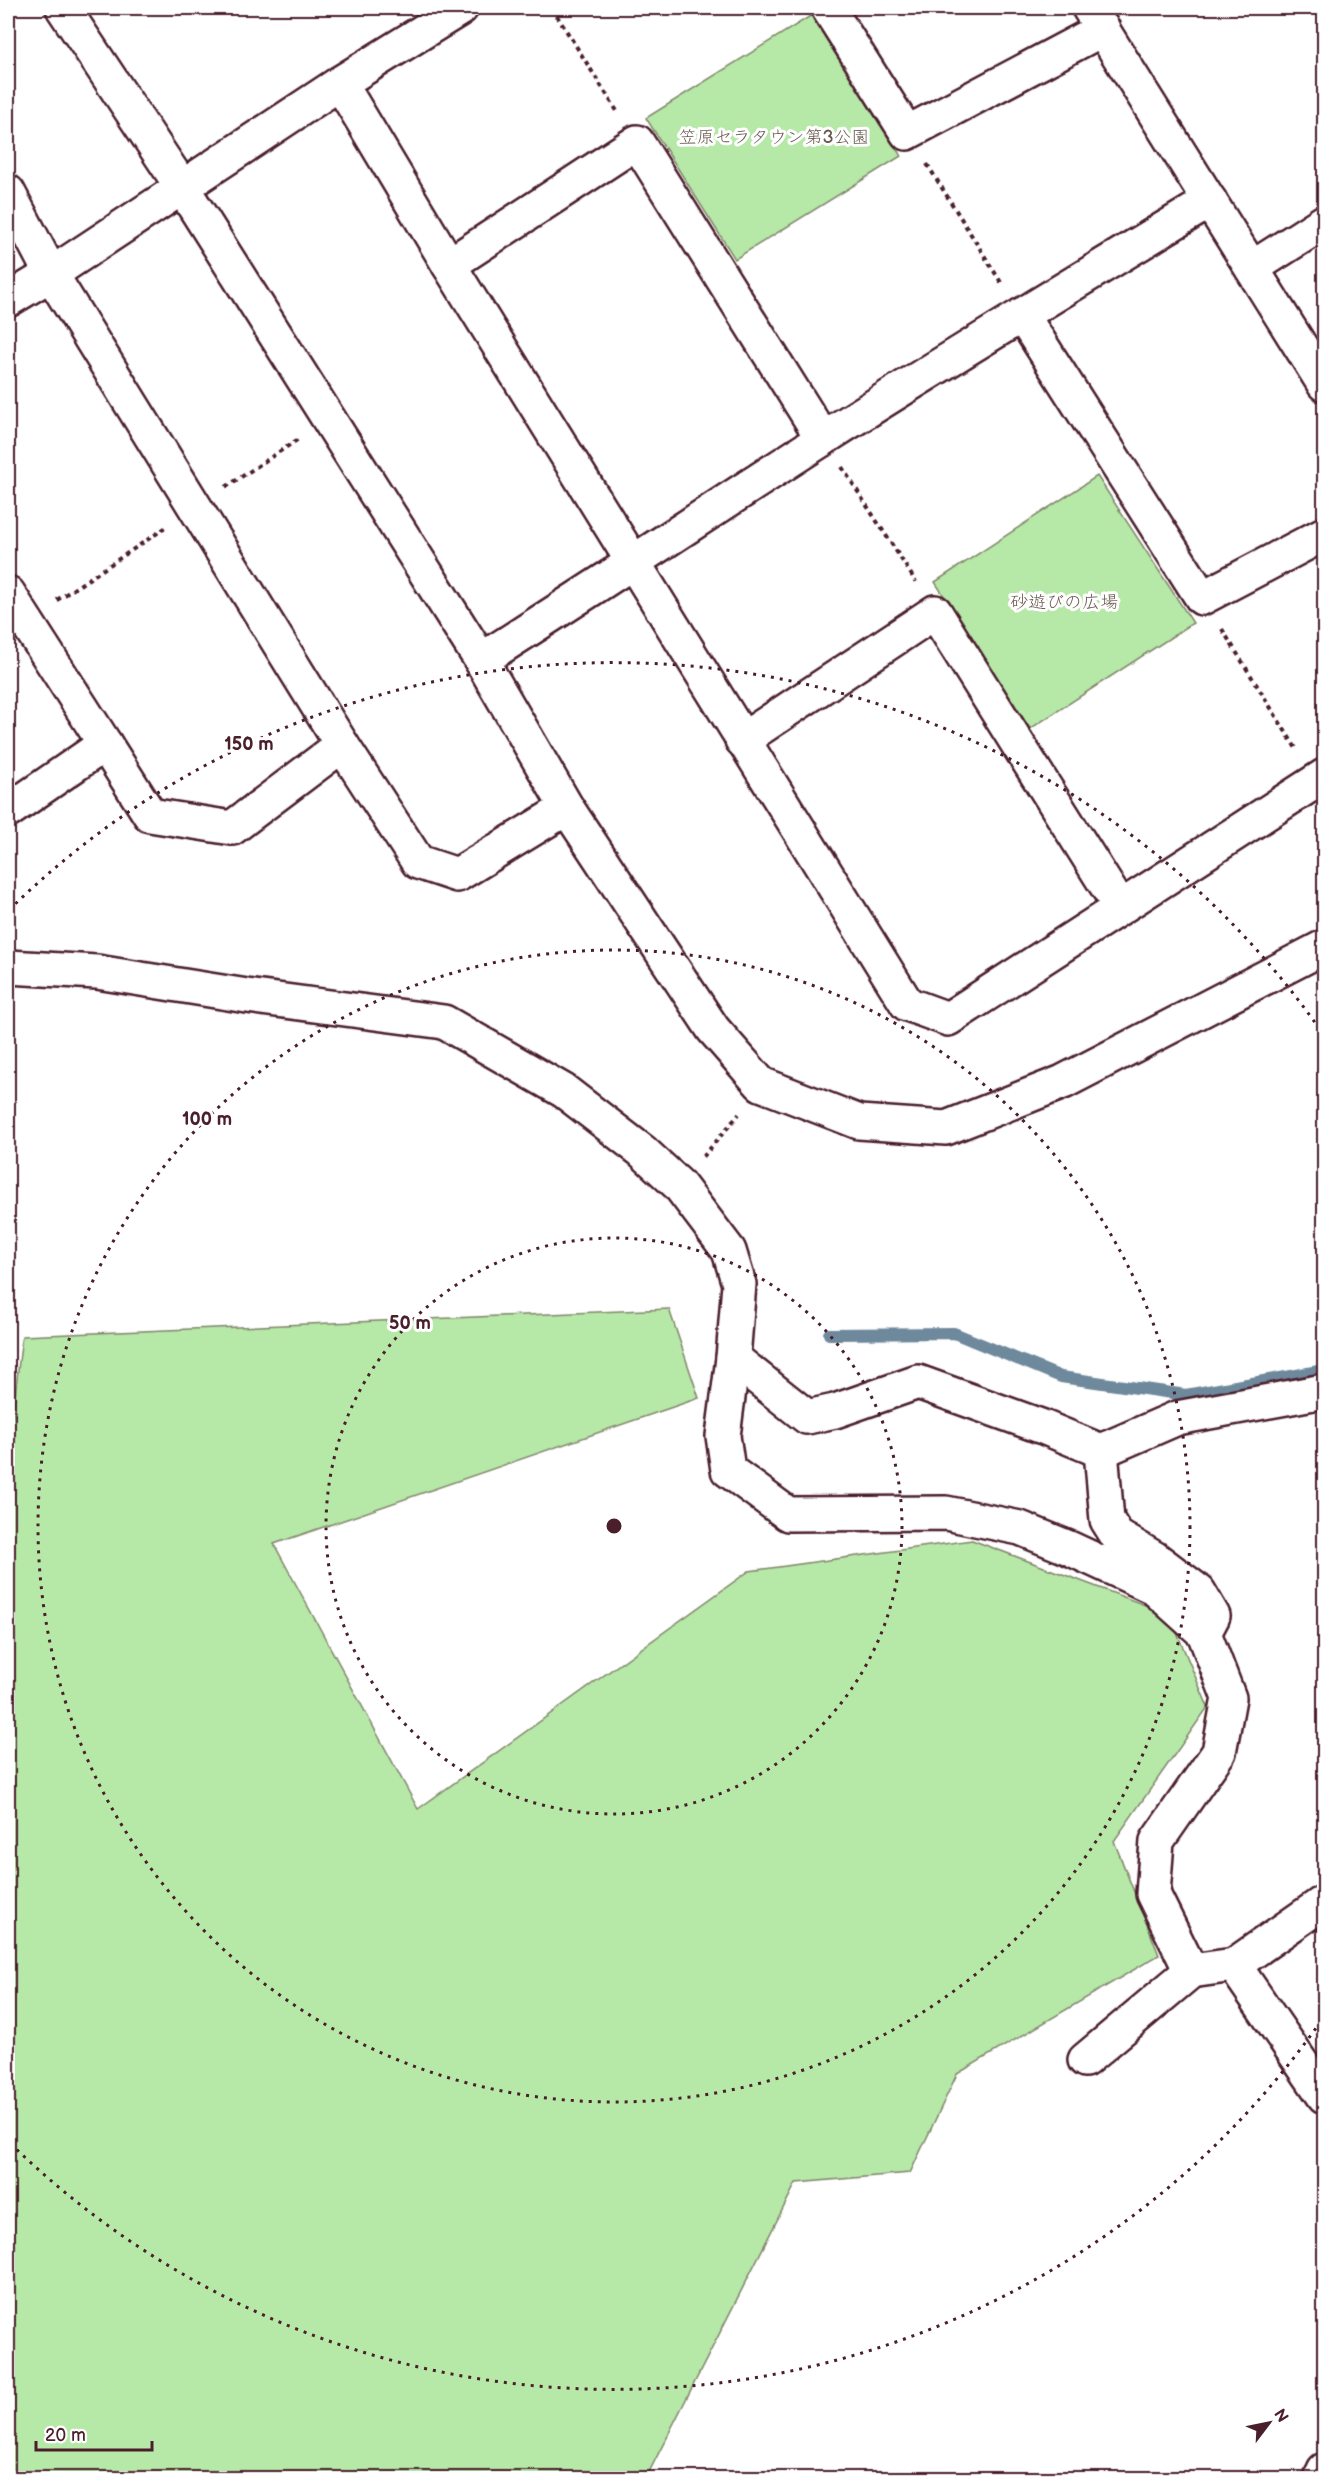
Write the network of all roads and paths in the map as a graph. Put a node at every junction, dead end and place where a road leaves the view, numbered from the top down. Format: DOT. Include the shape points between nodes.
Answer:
graph roads {
  1 [pos="63,8"];
  2 [pos="461,8"];
  3 [pos="552,8"];
  4 [pos="828,8"];
  5 [pos="1096,18"];
  6 [pos="340,83"];
  7 [pos="907,133"];
  8 [pos="637,142"];
  9 [pos="182,187"];
  10 [pos="8,192"];
  11 [pos="1210,201"];
  12 [pos="1324,222"];
  13 [pos="449,265"];
  14 [pos="1252,268"];
  15 [pos="51,274"];
  16 [pos="8,300"];
  17 [pos="1022,315"];
  18 [pos="1324,384"];
  19 [pos="823,439"];
  20 [pos="1324,534"];
  21 [pos="633,564"];
  22 [pos="8,593"];
  23 [pos="1202,598"];
  24 [pos="935,612"];
  25 [pos="481,660"];
  26 [pos="742,740"];
  27 [pos="105,744"];
  28 [pos="342,745"];
  29 [pos="1320,778"];
  30 [pos="567,808"];
  31 [pos="8,810"];
  32 [pos="1120,908"];
  33 [pos="1324,947"];
  34 [pos="8,968"];
  35 [pos="738,1114"];
  36 [pos="679,1185"];
  37 [pos="733,1358"];
  38 [pos="1324,1391"];
  39 [pos="1101,1451"];
  40 [pos="1204,1633"];
  41 [pos="1324,1902"];
  42 [pos="1234,1965"];
  43 [pos="1191,1971"];
  44 [pos="1085,2060"];
  45 [pos="1324,2096"];
  46 [pos="1324,2470"];
  47 [pos="1321,2478"];
  1 -- 9 [label="street"];
  2 -- 6 [label="street"];
  3 -- 8 [label="path"];
  4 -- 7 [label="street"];
  5 -- 7 [label="street"];
  5 -- 11 [label="street"];
  6 -- 9 [label="street"];
  6 -- 13 [label="street"];
  7 -- 17 [label="path"];
  8 -- 13 [label="street"];
  8 -- 19 [label="street"];
  9 -- 15 [label="street"];
  9 -- 25 [label="street"];
  10 -- 15 [label="street"];
  11 -- 14 [label="street"];
  11 -- 17 [label="street"];
  12 -- 14 [label="street"];
  13 -- 21 [label="street"];
  14 -- 18 [label="street"];
  15 -- 16 [label="street"];
  15 -- 28 [label="street"];
  17 -- 19 [label="street"];
  17 -- 23 [label="street"];
  19 -- 21 [label="street"];
  19 -- 24 [label="path"];
  20 -- 23 [label="street"];
  21 -- 25 [label="street"];
  21 -- 26 [label="street"];
  22 -- 27 [label="street"];
  23 -- 29 [label="path"];
  24 -- 26 [label="street"];
  24 -- 32 [label="street"];
  25 -- 30 [label="street"];
  26 -- 32 [label="street" via="907,1004 948,1019"];
  27 -- 28 [label="street" via="150,815 232,828"];
  27 -- 31 [label="street"];
  28 -- 30 [label="street" via="418,862 457,875"];
  29 -- 32 [label="street"];
  30 -- 33 [label="street" via="713,1029 761,1084 859,1122 946,1128 1063,1082"];
  34 -- 36 [label="street" via="97,972 444,1022 564,1090"];
  35 -- 36 [label="path"];
  36 -- 37 [label="street" via="729,1251 739,1284"];
  37 -- 39 [label="street" via="807,1417 918,1382"];
  37 -- 40 [label="street" via="723,1436 728,1470 788,1514 946,1513 1020,1528 1153,1587"];
  38 -- 39 [label="street" via="1177,1418"];
  39 -- 40 [label="street" via="1107,1521 1117,1536 1199,1592 1212,1616"];
  40 -- 43 [label="street" via="1229,1698 1220,1752 1157,1841 1153,1894"];
  41 -- 42 [label="street"];
  42 -- 43 [label="street"];
  42 -- 45 [label="street"];
  43 -- 44 [label="street"];
  46 -- 47 [label="street"];
}
